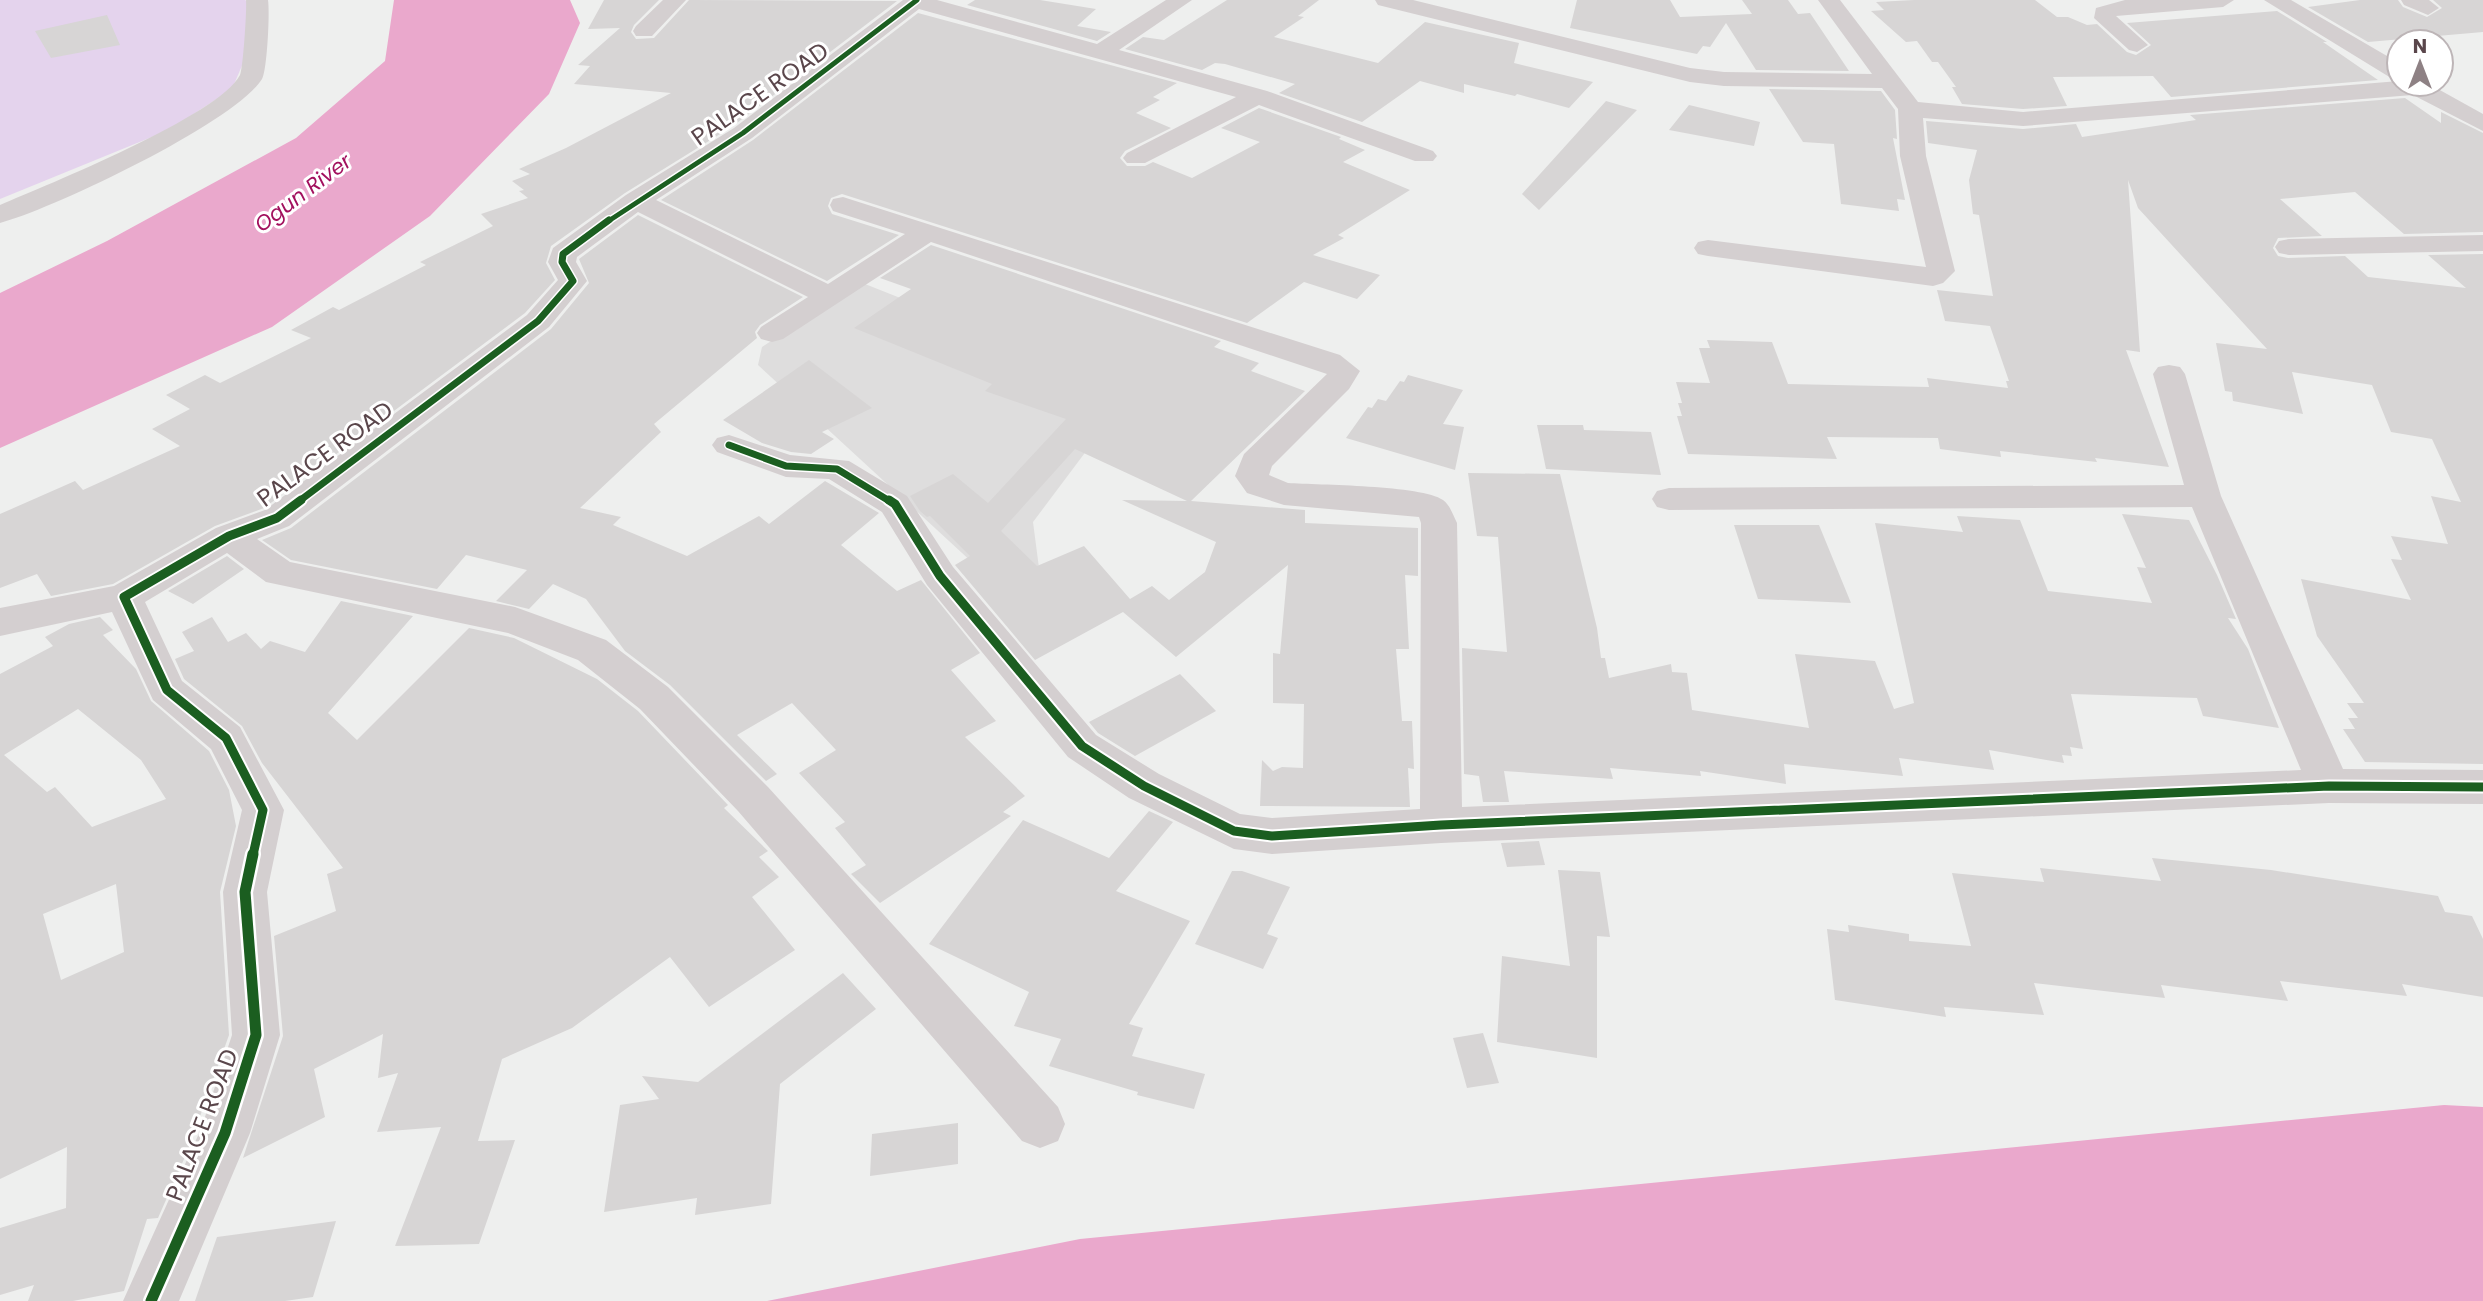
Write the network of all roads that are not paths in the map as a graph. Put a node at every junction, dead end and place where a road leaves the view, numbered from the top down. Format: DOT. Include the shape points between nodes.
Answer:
graph roads {
  1 [pos="257,0"];
  2 [pos="676,0"];
  3 [pos="1181,0"];
  4 [pos="1386,0"];
  5 [pos="1829,0"];
  6 [pos="2223,0"];
  7 [pos="2274,0"];
  8 [pos="917,1"];
  9 [pos="643,31"];
  10 [pos="2137,45"];
  11 [pos="1101,51"];
  12 [pos="2385,66"];
  13 [pos="1892,81"];
  14 [pos="1258,96"];
  15 [pos="1910,109"];
  16 [pos="2483,124"];
  17 [pos="1424,156"];
  18 [pos="1136,158"];
  19 [pos="636,201"];
  20 [pos="843,205"];
  21 [pos="0,215"];
  22 [pos="926,233"];
  23 [pos="2483,243"];
  24 [pos="2289,247"];
  25 [pos="1708,248"];
  26 [pos="827,295"];
  27 [pos="772,333"];
  28 [pos="2169,374"];
  29 [pos="729,445"];
  30 [pos="2204,496"];
  31 [pos="1670,499"];
  32 [pos="229,536"];
  33 [pos="124,597"];
  34 [pos="0,622"];
  35 [pos="2329,786"];
  36 [pos="2483,787"];
  37 [pos="1441,825"];
  38 [pos="1040,1124"];
  39 [pos="151,1301"];
  1 -- 21 [label="street" via="260,16 253,74 241,89 148,147"];
  2 -- 9 [label="street"];
  3 -- 11 [label="street"];
  4 -- 13 [label="street" via="1690,75"];
  5 -- 13 [label="street"];
  6 -- 10 [label="street" via="2118,7 2104,13"];
  7 -- 12 [label="street"];
  8 -- 11 [label="street"];
  8 -- 19 [label="street, PALACE ROAD" via="743,133"];
  11 -- 14 [label="street"];
  13 -- 15 [label="street"];
  14 -- 17 [label="street"];
  14 -- 18 [label="street"];
  15 -- 16 [label="street" via="2023,119 2417,87"];
  15 -- 25 [label="street" via="1913,156 1941,271 1933,277"];
  19 -- 26 [label="street"];
  19 -- 32 [label="street, PALACE ROAD" via="563,254 562,262 573,281 538,321 277,518"];
  20 -- 22 [label="street"];
  22 -- 26 [label="street"];
  22 -- 37 [label="street" via="1344,370 1338,383 1255,462 1252,476 1259,485 1284,494 1423,504 1433,510 1439,523"];
  23 -- 24 [label="street"];
  26 -- 27 [label="street"];
  28 -- 30 [label="street"];
  29 -- 37 [label="street" via="786,466 837,468 895,504 940,576 1082,746 1144,786 1234,831 1272,836"];
  30 -- 31 [label="street"];
  30 -- 35 [label="street"];
  32 -- 33 [label="street, PALACE ROAD"];
  32 -- 38 [label="street" via="279,573 515,621 592,650 654,698 753,799"];
  33 -- 34 [label="street"];
  33 -- 39 [label="street, PALACE ROAD" via="167,690 226,738 263,810 244,892 256,1035 225,1133"];
  35 -- 36 [label="street"];
  35 -- 37 [label="street"];
}
